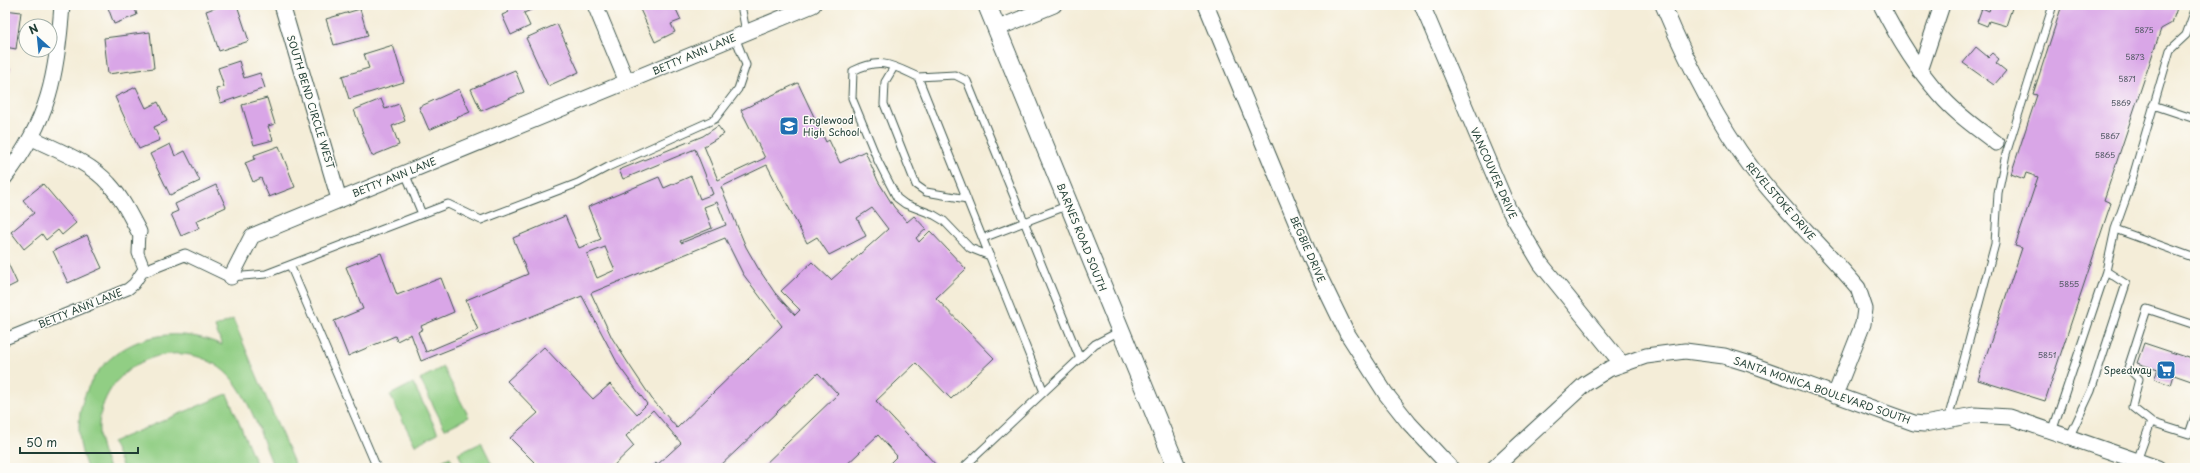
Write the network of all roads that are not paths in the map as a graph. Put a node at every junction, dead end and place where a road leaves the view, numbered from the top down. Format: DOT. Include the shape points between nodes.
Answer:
graph roads {
  1 [pos="62,5"];
  2 [pos="282,5"];
  3 [pos="595,5"];
  4 [pos="741,5"];
  5 [pos="813,5"];
  6 [pos="987,5"];
  7 [pos="1054,5"];
  8 [pos="1206,5"];
  9 [pos="1422,5"];
  10 [pos="1663,5"];
  11 [pos="1881,5"];
  12 [pos="1942,5"];
  13 [pos="2053,5"];
  14 [pos="2195,10"];
  15 [pos="996,29"];
  16 [pos="741,34"];
  17 [pos="894,66"];
  18 [pos="1920,71"];
  19 [pos="918,77"];
  20 [pos="627,82"];
  21 [pos="2153,105"];
  22 [pos="2195,119"];
  23 [pos="32,138"];
  24 [pos="1996,143"];
  25 [pos="405,172"];
  26 [pos="5,177"];
  27 [pos="340,199"];
  28 [pos="967,199"];
  29 [pos="1069,205"];
  30 [pos="422,214"];
  31 [pos="1024,223"];
  32 [pos="2115,229"];
  33 [pos="139,232"];
  34 [pos="983,238"];
  35 [pos="990,256"];
  36 [pos="2195,258"];
  37 [pos="290,265"];
  38 [pos="144,271"];
  39 [pos="2106,271"];
  40 [pos="231,277"];
  41 [pos="2195,325"];
  42 [pos="1121,331"];
  43 [pos="5,339"];
  44 [pos="1080,359"];
  45 [pos="1622,364"];
  46 [pos="1044,392"];
  47 [pos="1835,395"];
  48 [pos="2195,416"];
  49 [pos="1948,419"];
  50 [pos="2151,422"];
  51 [pos="2052,432"];
  52 [pos="2069,438"];
  53 [pos="2137,461"];
  54 [pos="377,468"];
  55 [pos="963,468"];
  56 [pos="1177,468"];
  57 [pos="1451,468"];
  58 [pos="1494,468"];
  59 [pos="2158,468"];
  1 -- 23 [label="street" via="58,54 49,95"];
  2 -- 27 [label="street, SOUTH BEND CIRCLE WEST"];
  3 -- 20 [label="street"];
  4 -- 16 [label="lane"];
  5 -- 16 [label="street, BETTY ANN LANE"];
  6 -- 15 [label="street, BARNES ROAD SOUTH"];
  7 -- 15 [label="street"];
  8 -- 57 [label="street, BEGBIE DRIVE" via="1312,261 1347,333 1386,394 1414,429"];
  9 -- 45 [label="street, VANCOUVER DRIVE" via="1508,208 1526,241 1541,264"];
  10 -- 47 [label="street, REVELSTOKE DRIVE" via="1702,90 1723,126 1752,168 1858,288 1865,309 1863,324"];
  11 -- 18 [label="street"];
  12 -- 18 [label="street"];
  13 -- 49 [label="lane" via="2006,154 1998,193 1995,244"];
  14 -- 21 [label="lane" via="2186,35 2170,50"];
  15 -- 29 [label="street, BARNES ROAD SOUTH"];
  16 -- 20 [label="street, BETTY ANN LANE"];
  16 -- 30 [label="lane" via="746,65 738,90 715,119 578,183 481,220 448,204"];
  17 -- 19 [label="lane"];
  17 -- 28 [label="lane" via="885,82 884,104 916,185 926,192"];
  17 -- 35 [label="lane" via="873,63 853,71 852,79 852,98 889,186 905,204 944,221 970,248"];
  18 -- 24 [label="street" via="1941,96"];
  19 -- 28 [label="lane"];
  19 -- 31 [label="lane" via="955,75 967,81"];
  20 -- 25 [label="street, BETTY ANN LANE"];
  21 -- 22 [label="lane"];
  21 -- 32 [label="lane"];
  23 -- 26 [label="street"];
  23 -- 33 [label="street" via="91,168 109,184 122,201"];
  25 -- 27 [label="street, BETTY ANN LANE"];
  25 -- 30 [label="lane"];
  27 -- 40 [label="street, BETTY ANN LANE" via="252,236"];
  28 -- 34 [label="lane"];
  29 -- 31 [label="lane"];
  29 -- 42 [label="street, BARNES ROAD SOUTH"];
  30 -- 37 [label="lane"];
  31 -- 34 [label="lane"];
  31 -- 44 [label="lane"];
  32 -- 36 [label="lane"];
  32 -- 39 [label="lane"];
  33 -- 38 [label="street" via="138,254"];
  34 -- 35 [label="lane"];
  35 -- 46 [label="lane"];
  37 -- 40 [label="lane" via="266,274"];
  37 -- 54 [label="lane"];
  38 -- 40 [label="street, BETTY ANN LANE" via="185,255"];
  38 -- 43 [label="street, BETTY ANN LANE" via="128,289"];
  39 -- 51 [label="lane"];
  39 -- 52 [label="lane" via="2126,284 2091,391"];
  41 -- 50 [label="lane" via="2147,309 2128,368 2138,379 2132,407"];
  42 -- 44 [label="lane" via="1095,344"];
  42 -- 56 [label="street, BARNES ROAD SOUTH"];
  44 -- 46 [label="lane"];
  45 -- 47 [label="street, SANTA MONICA BOULEVARD SOUTH" via="1669,352 1700,352 1747,363"];
  45 -- 58 [label="street, SANTA MONICA BOULEVARD SOUTH" via="1585,384"];
  46 -- 55 [label="lane"];
  47 -- 49 [label="street, SANTA MONICA BOULEVARD SOUTH" via="1914,423 1924,424"];
  48 -- 50 [label="lane" via="2189,434"];
  49 -- 51 [label="street, SANTA MONICA BOULEVARD SOUTH" via="1996,415 2010,417"];
  50 -- 53 [label="lane"];
  51 -- 52 [label="street, SANTA MONICA BOULEVARD SOUTH"];
  52 -- 53 [label="street, SANTA MONICA BOULEVARD SOUTH"];
  53 -- 59 [label="street, SANTA MONICA BOULEVARD SOUTH"];
}
